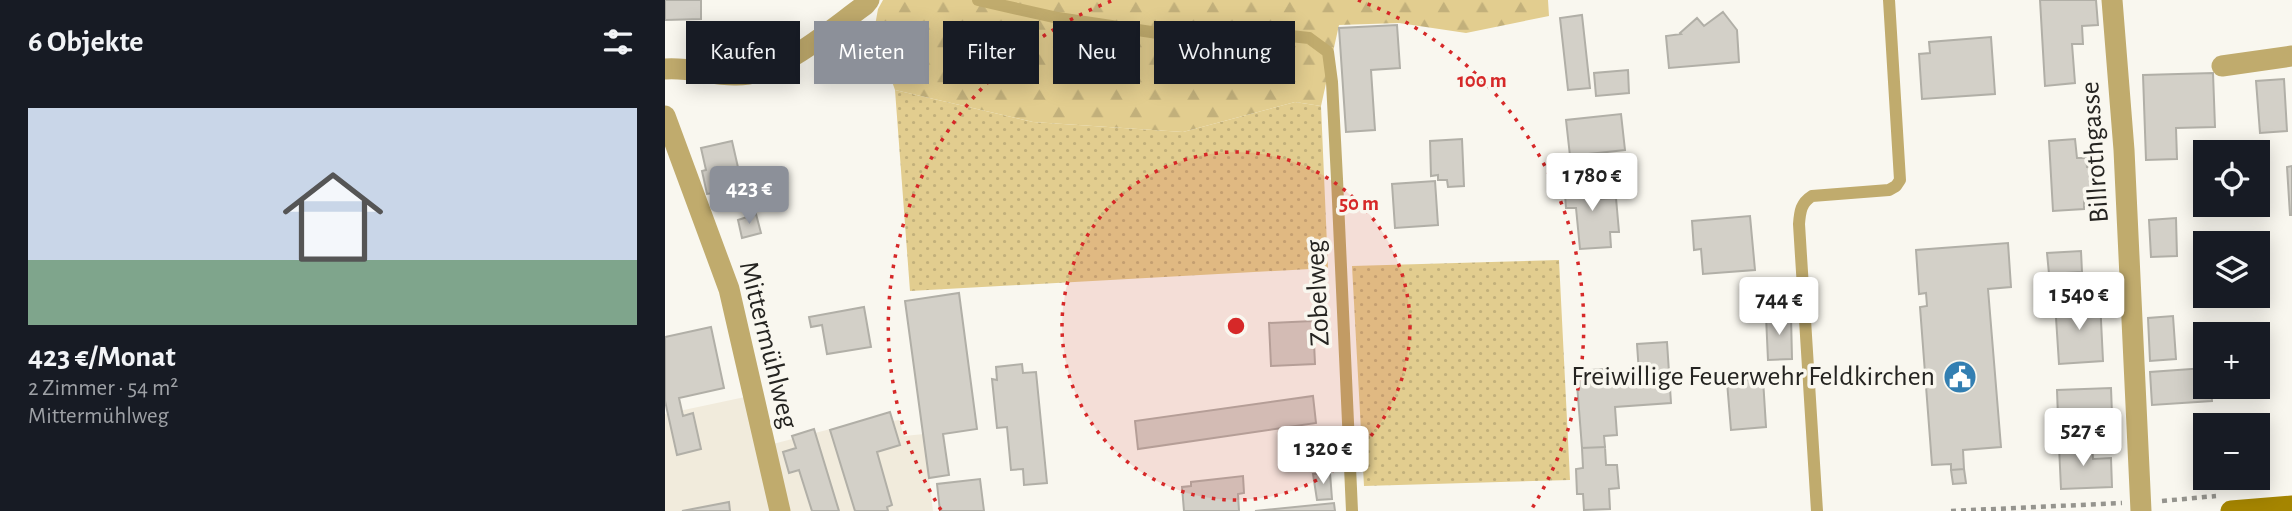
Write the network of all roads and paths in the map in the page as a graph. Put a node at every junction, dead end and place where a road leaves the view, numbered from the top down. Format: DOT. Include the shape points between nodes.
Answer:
graph roads {
  1 [pos="869,0"];
  2 [pos="978,0"];
  3 [pos="1889,0"];
  4 [pos="2112,0"];
  5 [pos="2292,57"];
  6 [pos="2222,66"];
  7 [pos="665,69"];
  8 [pos="665,116"];
  9 [pos="2292,506"];
  10 [pos="779,511"];
  11 [pos="1352,511"];
  12 [pos="1817,511"];
  13 [pos="2141,511"];
  14 [pos="2231,511"];
  1 -- 7 [label="street" via="763,72 735,75"];
  2 -- 11 [label="lane, Zobelweg" via="1058,18 1191,38 1272,34 1309,38 1328,52"];
  3 -- 12 [label="lane" via="1900,180 1889,190 1812,196 1800,212"];
  4 -- 13 [label="street, Billrothgasse"];
  5 -- 6 [label="street"];
  8 -- 10 [label="street, Mittermühlweg" via="729,289"];
  9 -- 14 [label="main road"];
}
